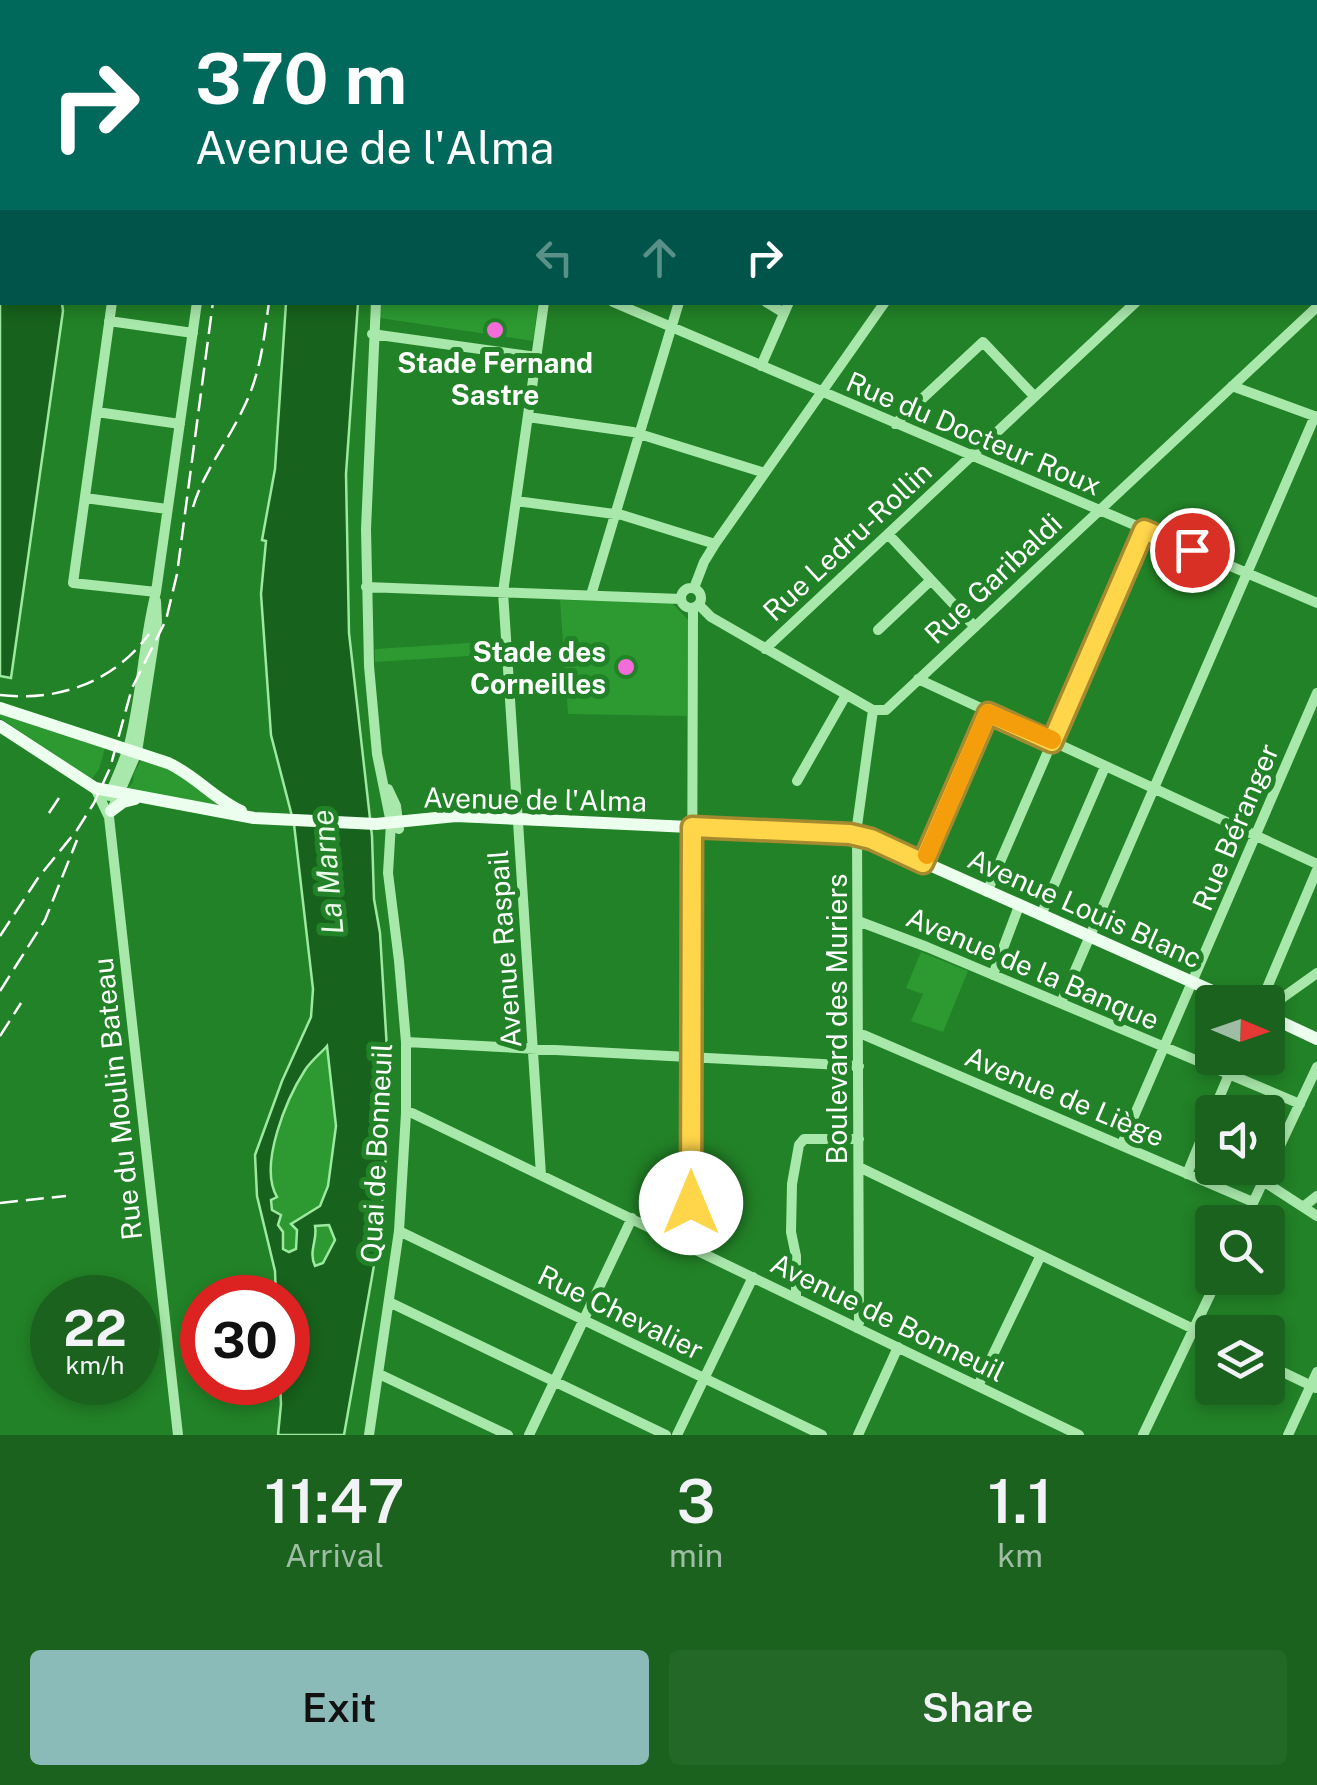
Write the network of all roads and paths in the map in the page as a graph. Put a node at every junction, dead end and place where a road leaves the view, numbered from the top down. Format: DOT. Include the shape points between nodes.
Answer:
graph roads {
  1 [pos="112,305"];
  2 [pos="197,305"];
  3 [pos="376,305"];
  4 [pos="544,305"];
  5 [pos="619,305"];
  6 [pos="678,305"];
  7 [pos="884,305"];
  8 [pos="1133,305"];
  9 [pos="1317,306"];
  10 [pos="786,308"];
  11 [pos="109,321"];
  12 [pos="671,328"];
  13 [pos="192,333"];
  14 [pos="374,334"];
  15 [pos="536,358"];
  16 [pos="761,366"];
  17 [pos="1232,386"];
  18 [pos="823,392"];
  19 [pos="1034,396"];
  20 [pos="96,412"];
  21 [pos="528,417"];
  22 [pos="1316,417"];
  23 [pos="180,424"];
  24 [pos="895,424"];
  25 [pos="639,434"];
  26 [pos="970,456"];
  27 [pos="765,474"];
  28 [pos="85,498"];
  29 [pos="516,501"];
  30 [pos="168,510"];
  31 [pos="1098,512"];
  32 [pos="614,514"];
  33 [pos="1144,530"];
  34 [pos="888,534"];
  35 [pos="715,544"];
  36 [pos="1247,574"];
  37 [pos="931,580"];
  38 [pos="366,587"];
  39 [pos="694,588"];
  40 [pos="156,592"];
  41 [pos="502,592"];
  42 [pos="591,596"];
  43 [pos="681,599"];
  44 [pos="1317,604"];
  45 [pos="696,606"];
  46 [pos="975,627"];
  47 [pos="878,630"];
  48 [pos="765,649"];
  49 [pos="918,680"];
  50 [pos="1317,692"];
  51 [pos="846,695"];
  52 [pos="0,708"];
  53 [pos="873,710"];
  54 [pos="988,713"];
  55 [pos="0,726"];
  56 [pos="1052,742"];
  57 [pos="133,750"];
  58 [pos="1105,767"];
  59 [pos="797,781"];
  60 [pos="1154,789"];
  61 [pos="111,804"];
  62 [pos="283,819"];
  63 [pos="518,819"];
  64 [pos="395,822"];
  65 [pos="692,827"];
  66 [pos="1256,835"];
  67 [pos="858,836"];
  68 [pos="923,863"];
  69 [pos="1317,867"];
  70 [pos="987,892"];
  71 [pos="1019,906"];
  72 [pos="1040,916"];
  73 [pos="858,921"];
  74 [pos="1090,937"];
  75 [pos="1317,973"];
  76 [pos="993,975"];
  77 [pos="1192,983"];
  78 [pos="1197,985"];
  79 [pos="1268,985"];
  80 [pos="1285,996"];
  81 [pos="1061,1002"];
  82 [pos="1285,1024"];
  83 [pos="858,1034"];
  84 [pos="1317,1039"];
  85 [pos="406,1042"];
  86 [pos="1163,1047"];
  87 [pos="533,1049"];
  88 [pos="690,1057"];
  89 [pos="1195,1060"];
  90 [pos="858,1066"];
  91 [pos="1317,1066"];
  92 [pos="1231,1075"];
  93 [pos="1300,1104"];
  94 [pos="406,1112"];
  95 [pos="1285,1136"];
  96 [pos="859,1139"];
  97 [pos="1122,1144"];
  98 [pos="1195,1155"];
  99 [pos="859,1167"];
  100 [pos="1187,1174"];
  101 [pos="541,1175"];
  102 [pos="1262,1185"];
  103 [pos="1270,1185"];
  104 [pos="1317,1196"];
  105 [pos="1253,1202"];
  106 [pos="1252,1205"];
  107 [pos="1303,1206"];
  108 [pos="1317,1216"];
  109 [pos="632,1218"];
  110 [pos="399,1231"];
  111 [pos="689,1246"];
  112 [pos="1041,1255"];
  113 [pos="752,1277"];
  114 [pos="1210,1295"];
  115 [pos="796,1298"];
  116 [pos="389,1302"];
  117 [pos="584,1320"];
  118 [pos="857,1328"];
  119 [pos="1194,1328"];
  120 [pos="898,1348"];
  121 [pos="1285,1372"];
  122 [pos="1317,1372"];
  123 [pos="379,1374"];
  124 [pos="704,1378"];
  125 [pos="554,1381"];
  126 [pos="978,1386"];
  127 [pos="1314,1387"];
  128 [pos="178,1435"];
  129 [pos="370,1435"];
  130 [pos="508,1435"];
  131 [pos="529,1435"];
  132 [pos="666,1435"];
  133 [pos="677,1435"];
  134 [pos="822,1435"];
  135 [pos="858,1435"];
  136 [pos="1079,1435"];
  137 [pos="1143,1435"];
  138 [pos="1288,1435"];
  1 -- 11 [label="street"];
  2 -- 13 [label="street"];
  3 -- 14 [label="street, Quai de Bonneuil"];
  4 -- 15 [label="street, Avenue Raspail"];
  5 -- 12 [label="street, Rue du Docteur Roux"];
  6 -- 12 [label="street"];
  7 -- 18 [label="street"];
  8 -- 19 [label="street, Rue Ledru-Rollin"];
  9 -- 17 [label="street, Rue Garibaldi"];
  10 -- 16 [label="street"];
  11 -- 13 [label="street"];
  11 -- 20 [label="street"];
  12 -- 16 [label="street, Rue du Docteur Roux"];
  12 -- 25 [label="street"];
  13 -- 23 [label="street"];
  14 -- 15 [label="street"];
  14 -- 38 [label="street, Quai de Bonneuil"];
  15 -- 21 [label="street, Avenue Raspail"];
  16 -- 18 [label="street, Rue du Docteur Roux"];
  17 -- 22 [label="street"];
  17 -- 31 [label="street, Rue Garibaldi"];
  18 -- 24 [label="street, Rue du Docteur Roux"];
  18 -- 27 [label="street"];
  19 -- 24 [label="street" via="983,342"];
  19 -- 26 [label="street, Rue Ledru-Rollin"];
  20 -- 23 [label="street"];
  20 -- 28 [label="street"];
  21 -- 25 [label="street"];
  21 -- 29 [label="street, Avenue Raspail"];
  22 -- 36 [label="street"];
  23 -- 30 [label="street"];
  24 -- 26 [label="street, Rue du Docteur Roux"];
  25 -- 27 [label="street"];
  25 -- 32 [label="street"];
  26 -- 31 [label="street, Rue du Docteur Roux"];
  26 -- 34 [label="street, Rue Ledru-Rollin"];
  27 -- 35 [label="street"];
  28 -- 30 [label="street"];
  28 -- 40 [label="street" via="73,583"];
  29 -- 32 [label="street"];
  29 -- 41 [label="street, Avenue Raspail"];
  30 -- 40 [label="street"];
  31 -- 33 [label="street, Rue du Docteur Roux"];
  31 -- 46 [label="street, Rue Garibaldi"];
  32 -- 35 [label="street"];
  32 -- 42 [label="street"];
  33 -- 36 [label="street, Rue du Docteur Roux"];
  33 -- 56 [label="street"];
  34 -- 37 [label="street"];
  34 -- 48 [label="street, Rue Ledru-Rollin"];
  35 -- 39 [label="street"];
  36 -- 44 [label="street, Rue du Docteur Roux"];
  36 -- 60 [label="street"];
  37 -- 46 [label="street"];
  37 -- 47 [label="street"];
  38 -- 41 [label="street"];
  38 -- 64 [label="street, Quai de Bonneuil" via="377,754"];
  39 -- 43 [label="street"];
  39 -- 45 [label="street" via="701,595"];
  40 -- 57 [label="street" via="157,622"];
  41 -- 42 [label="street"];
  41 -- 63 [label="street, Avenue Raspail"];
  42 -- 43 [label="street"];
  43 -- 45 [label="street" via="686,607"];
  45 -- 48 [label="street"];
  45 -- 65 [label="street"];
  46 -- 49 [label="street, Rue Garibaldi"];
  48 -- 51 [label="street"];
  49 -- 53 [label="street, Rue Garibaldi" via="886,710"];
  49 -- 54 [label="street"];
  50 -- 66 [label="street, Rue Béranger"];
  51 -- 53 [label="street"];
  51 -- 59 [label="street"];
  52 -- 57 [label="main road"];
  53 -- 67 [label="street, Boulevard des Muriers"];
  54 -- 56 [label="street"];
  54 -- 68 [label="street"];
  55 -- 61 [label="main road"];
  56 -- 58 [label="street"];
  56 -- 70 [label="street"];
  57 -- 61 [label="street"];
  57 -- 62 [label="main road" via="182,770 234,808"];
  58 -- 60 [label="street"];
  58 -- 72 [label="street"];
  60 -- 66 [label="street"];
  60 -- 74 [label="street"];
  61 -- 62 [label="main road" via="141,798"];
  61 -- 128 [label="street, Rue du Moulin Bateau"];
  62 -- 64 [label="main road, Avenue de l'Alma"];
  63 -- 64 [label="main road, Avenue de l'Alma"];
  63 -- 65 [label="main road, Avenue de l'Alma"];
  63 -- 87 [label="street, Avenue Raspail"];
  64 -- 85 [label="street, Quai de Bonneuil" via="388,873"];
  65 -- 67 [label="main road, Avenue de l'Alma"];
  65 -- 88 [label="street"];
  66 -- 69 [label="street"];
  66 -- 77 [label="street, Rue Béranger"];
  67 -- 68 [label="main road, Avenue Louis Blanc"];
  67 -- 73 [label="street, Boulevard des Muriers"];
  68 -- 70 [label="main road, Avenue Louis Blanc"];
  69 -- 79 [label="street"];
  70 -- 71 [label="main road, Avenue Louis Blanc"];
  71 -- 72 [label="main road, Avenue Louis Blanc"];
  71 -- 76 [label="street"];
  72 -- 74 [label="main road, Avenue Louis Blanc"];
  73 -- 76 [label="street, Avenue de la Banque"];
  73 -- 83 [label="street, Boulevard des Muriers"];
  74 -- 77 [label="main road, Avenue Louis Blanc"];
  74 -- 81 [label="street"];
  75 -- 80 [label="street"];
  76 -- 81 [label="street, Avenue de la Banque"];
  77 -- 78 [label="main road, Avenue Louis Blanc"];
  77 -- 86 [label="street, Rue Béranger"];
  81 -- 86 [label="street, Avenue de la Banque"];
  82 -- 84 [label="main road"];
  83 -- 90 [label="street, Boulevard des Muriers"];
  83 -- 97 [label="street, Avenue de Liège"];
  85 -- 87 [label="street"];
  85 -- 94 [label="street, Quai de Bonneuil"];
  86 -- 89 [label="street, Avenue de la Banque"];
  86 -- 97 [label="street, Rue Béranger"];
  87 -- 88 [label="street"];
  87 -- 101 [label="street, Avenue Raspail"];
  88 -- 90 [label="street"];
  88 -- 111 [label="street"];
  90 -- 96 [label="street, Boulevard des Muriers"];
  91 -- 93 [label="street"];
  92 -- 93 [label="street, Avenue de la Banque"];
  93 -- 95 [label="street"];
  94 -- 101 [label="street, Avenue de Bonneuil"];
  94 -- 110 [label="street, Quai de Bonneuil"];
  96 -- 99 [label="street, Boulevard des Muriers"];
  96 -- 115 [label="street" via="804,1139 799,1146 791,1232"];
  97 -- 100 [label="street, Avenue de Liège"];
  98 -- 100 [label="street"];
  99 -- 112 [label="street"];
  99 -- 118 [label="street, Boulevard des Muriers"];
  100 -- 105 [label="street, Avenue de Liège"];
  101 -- 109 [label="street, Avenue de Bonneuil"];
  102 -- 105 [label="street"];
  103 -- 107 [label="street"];
  104 -- 107 [label="street"];
  105 -- 106 [label="street"];
  107 -- 108 [label="street"];
  109 -- 111 [label="street, Avenue de Bonneuil"];
  109 -- 117 [label="street"];
  110 -- 116 [label="street, Quai de Bonneuil"];
  110 -- 117 [label="street, Rue Chevalier"];
  111 -- 113 [label="street, Avenue de Bonneuil"];
  112 -- 119 [label="street"];
  112 -- 126 [label="street"];
  113 -- 115 [label="street, Avenue de Bonneuil"];
  113 -- 124 [label="street"];
  114 -- 119 [label="street"];
  115 -- 118 [label="street, Avenue de Bonneuil"];
  116 -- 123 [label="street, Quai de Bonneuil"];
  116 -- 125 [label="street"];
  117 -- 124 [label="street, Rue Chevalier"];
  117 -- 125 [label="street"];
  118 -- 120 [label="street, Avenue de Bonneuil"];
  119 -- 137 [label="street"];
  120 -- 126 [label="street, Avenue de Bonneuil"];
  120 -- 135 [label="street"];
  121 -- 127 [label="street"];
  122 -- 127 [label="street"];
  123 -- 129 [label="street, Quai de Bonneuil"];
  123 -- 130 [label="street"];
  124 -- 133 [label="street"];
  124 -- 134 [label="street, Rue Chevalier"];
  125 -- 131 [label="street"];
  125 -- 132 [label="street"];
  126 -- 136 [label="street, Avenue de Bonneuil"];
  127 -- 138 [label="street"];
}
